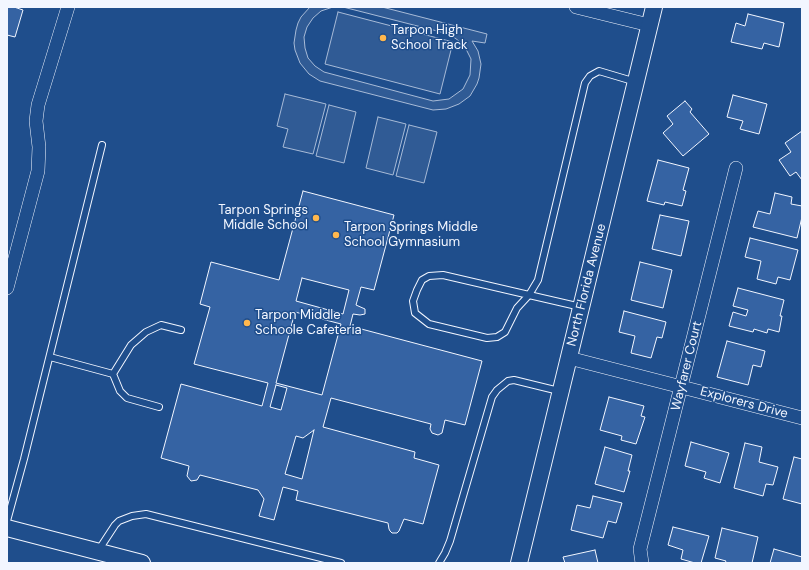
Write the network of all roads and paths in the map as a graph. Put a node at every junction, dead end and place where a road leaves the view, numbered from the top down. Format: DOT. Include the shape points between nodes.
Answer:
graph roads {
  1 [pos="68,7"];
  2 [pos="576,7"];
  3 [pos="654,7"];
  4 [pos="649,25"];
  5 [pos="636,82"];
  6 [pos="102,145"];
  7 [pos="736,168"];
  8 [pos="7,288"];
  9 [pos="529,295"];
  10 [pos="582,307"];
  11 [pos="181,330"];
  12 [pos="50,357"];
  13 [pos="569,358"];
  14 [pos="113,374"];
  15 [pos="682,386"];
  16 [pos="561,392"];
  17 [pos="159,407"];
  18 [pos="802,418"];
  19 [pos="7,521"];
  20 [pos="7,528"];
  21 [pos="97,552"];
  22 [pos="142,563"];
  23 [pos="341,563"];
  24 [pos="439,563"];
  25 [pos="519,563"];
  26 [pos="642,563"];
  1 -- 8 [label="street" via="38,106 38,171"];
  2 -- 4 [label="street"];
  3 -- 4 [label="street, North Florida Avenue"];
  4 -- 5 [label="street, North Florida Avenue"];
  5 -- 9 [label="lane" via="599,71 584,83 538,280"];
  5 -- 10 [label="street, North Florida Avenue"];
  6 -- 12 [label="lane"];
  7 -- 15 [label="street, Wayfarer Court"];
  9 -- 9 [label="lane" via="443,275 429,276 422,280 413,301 415,312 429,324 487,338 497,337 505,332 517,308"];
  9 -- 10 [label="lane"];
  10 -- 13 [label="street, North Florida Avenue"];
  11 -- 14 [label="lane" via="161,325 146,332 132,344"];
  12 -- 14 [label="lane"];
  12 -- 19 [label="lane"];
  13 -- 15 [label="street, Explorers Drive"];
  13 -- 16 [label="street, North Florida Avenue"];
  14 -- 17 [label="lane" via="120,391 127,398"];
  15 -- 18 [label="street, Explorers Drive"];
  15 -- 26 [label="street, Wayfarer Court" via="640,549"];
  16 -- 24 [label="lane" via="514,380 508,381 496,390 450,541"];
  16 -- 25 [label="street, North Florida Avenue"];
  20 -- 21 [label="street"];
  21 -- 22 [label="street"];
  21 -- 23 [label="lane" via="119,521 146,514"];
}
